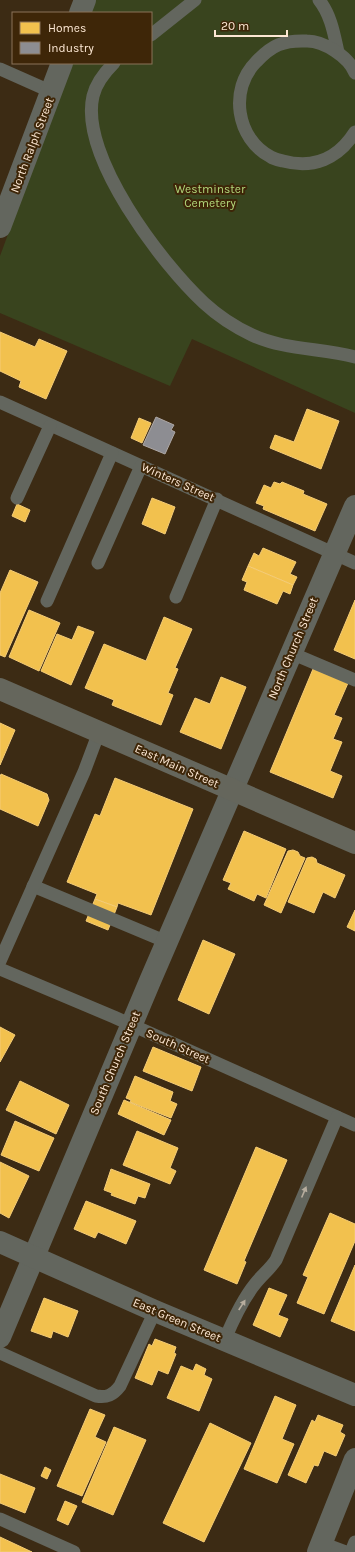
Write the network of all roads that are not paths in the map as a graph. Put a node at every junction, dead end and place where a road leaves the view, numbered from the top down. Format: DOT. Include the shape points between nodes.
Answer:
graph roads {
  1 [pos="85,0"];
  2 [pos="195,0"];
  3 [pos="319,0"];
  4 [pos="80,12"];
  5 [pos="152,33"];
  6 [pos="338,52"];
  7 [pos="62,64"];
  8 [pos="113,64"];
  9 [pos="0,69"];
  10 [pos="355,73"];
  11 [pos="52,92"];
  12 [pos="355,132"];
  13 [pos="0,226"];
  14 [pos="355,357"];
  15 [pos="0,402"];
  16 [pos="50,426"];
  17 [pos="112,453"];
  18 [pos="141,466"];
  19 [pos="17,498"];
  20 [pos="216,500"];
  21 [pos="355,506"];
  22 [pos="334,552"];
  23 [pos="98,563"];
  24 [pos="355,563"];
  25 [pos="176,597"];
  26 [pos="47,601"];
  27 [pos="291,653"];
  28 [pos="355,680"];
  29 [pos="0,689"];
  30 [pos="99,732"];
  31 [pos="232,790"];
  32 [pos="355,843"];
  33 [pos="33,886"];
  34 [pos="167,942"];
  35 [pos="0,961"];
  36 [pos="0,968"];
  37 [pos="132,1025"];
  38 [pos="337,1117"];
  39 [pos="355,1125"];
  40 [pos="0,1242"];
  41 [pos="33,1257"];
  42 [pos="155,1311"];
  43 [pos="0,1337"];
  44 [pos="225,1340"];
  45 [pos="0,1353"];
  46 [pos="355,1395"];
  47 [pos="355,1459"];
  48 [pos="0,1519"];
  49 [pos="355,1542"];
  50 [pos="320,1548"];
  51 [pos="74,1552"];
  52 [pos="346,1552"];
  53 [pos="351,1552"];
  1 -- 4 [label="street"];
  2 -- 5 [label="lane"];
  3 -- 6 [label="lane" via="332,26"];
  6 -- 10 [label="lane" via="353,67"];
  6 -- 12 [label="lane" via="312,41 293,41 267,50 248,69 240,88 239,105 243,125 255,144 271,157 296,164 312,164 329,158 348,143"];
  7 -- 11 [label="street, North Ralph Street"];
  8 -- 14 [label="lane" via="98,83 93,95 92,124 110,175 123,201 165,260 204,304 253,335 279,344"];
  9 -- 11 [label="lane"];
  11 -- 13 [label="street, North Ralph Street"];
  15 -- 16 [label="lane, Winters Street"];
  16 -- 17 [label="lane, Winters Street"];
  16 -- 19 [label="lane"];
  17 -- 18 [label="lane, Winters Street"];
  17 -- 26 [label="lane"];
  18 -- 20 [label="lane, Winters Street"];
  18 -- 23 [label="lane"];
  20 -- 22 [label="lane, Winters Street"];
  20 -- 25 [label="lane"];
  21 -- 22 [label="street, North Church Street"];
  22 -- 24 [label="lane, Winters Street"];
  22 -- 27 [label="street, North Church Street"];
  27 -- 28 [label="lane"];
  27 -- 31 [label="street, North Church Street"];
  29 -- 30 [label="main road, East Main Street"];
  30 -- 31 [label="main road, East Main Street"];
  30 -- 33 [label="lane"];
  31 -- 32 [label="main road, East Main Street"];
  31 -- 34 [label="street, South Church Street"];
  33 -- 34 [label="lane"];
  33 -- 35 [label="lane"];
  34 -- 37 [label="street, South Church Street"];
  36 -- 37 [label="lane, South Street"];
  37 -- 38 [label="lane, South Street"];
  37 -- 41 [label="street, South Church Street"];
  38 -- 39 [label="lane, South Street"];
  44 -- 38 [label="lane, one-way" via="235,1314 255,1284 270,1270 276,1260"];
  40 -- 41 [label="street, East Green Street"];
  41 -- 42 [label="street, East Green Street"];
  41 -- 43 [label="street, South Church Street"];
  42 -- 44 [label="street, East Green Street"];
  42 -- 45 [label="lane" via="120,1386 110,1396 96,1396"];
  44 -- 46 [label="street, East Green Street"];
  47 -- 50 [label="street"];
  48 -- 51 [label="lane"];
  49 -- 53 [label="lane"];
  50 -- 52 [label="lane"];
}
